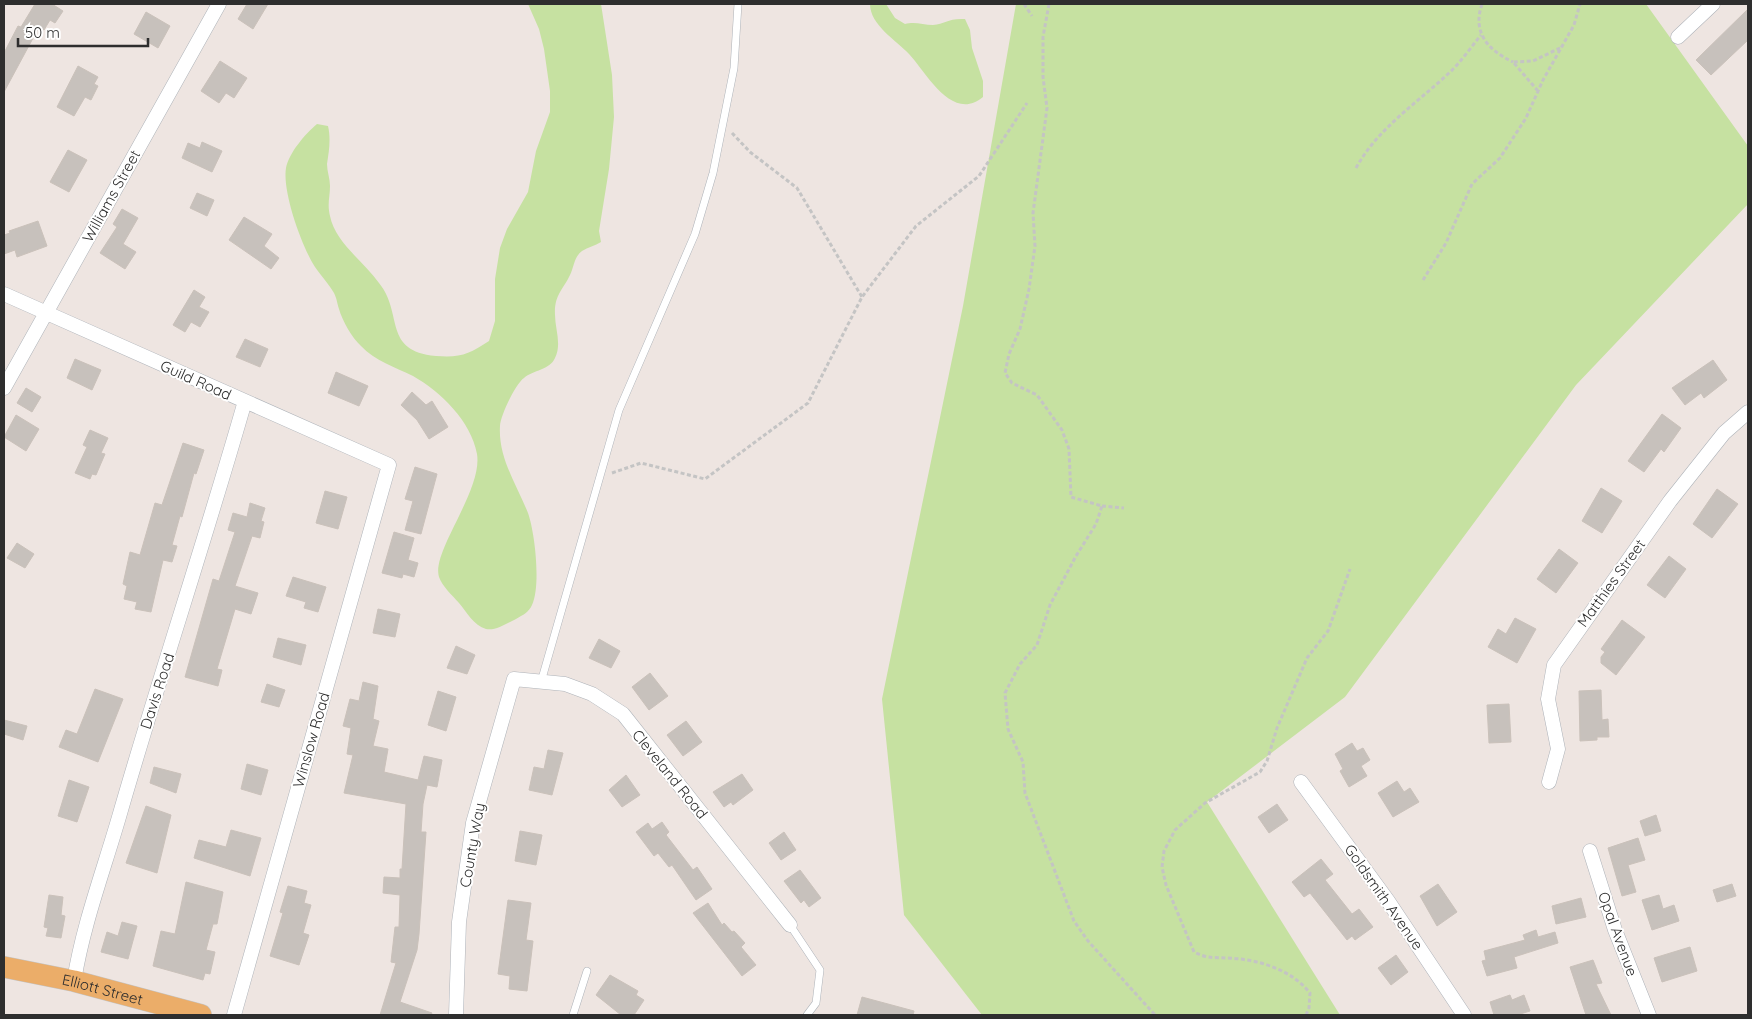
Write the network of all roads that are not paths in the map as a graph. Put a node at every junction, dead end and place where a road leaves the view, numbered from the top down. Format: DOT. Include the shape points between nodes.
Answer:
graph roads {
  1 [pos="219,4"];
  2 [pos="738,4"];
  3 [pos="1713,4"];
  4 [pos="1678,37"];
  5 [pos="4,294"];
  6 [pos="46,313"];
  7 [pos="4,388"];
  8 [pos="245,401"];
  9 [pos="1748,412"];
  10 [pos="389,466"];
  11 [pos="514,680"];
  12 [pos="541,682"];
  13 [pos="1301,782"];
  14 [pos="1549,782"];
  15 [pos="1590,851"];
  16 [pos="790,925"];
  17 [pos="6,968"];
  18 [pos="587,971"];
  19 [pos="74,981"];
  20 [pos="201,1015"];
  21 [pos="234,1015"];
  22 [pos="456,1015"];
  23 [pos="574,1015"];
  24 [pos="808,1015"];
  25 [pos="1464,1015"];
  26 [pos="1649,1015"];
  1 -- 6 [label="street, Williams Street"];
  2 -- 12 [label="lane" via="734,68 713,174 694,234 619,410"];
  3 -- 4 [label="street"];
  5 -- 6 [label="street, Guild Road"];
  6 -- 7 [label="street, Williams Street"];
  6 -- 8 [label="street, Guild Road"];
  8 -- 10 [label="street, Guild Road"];
  8 -- 19 [label="street, Davis Road" via="207,534 86,921"];
  9 -- 14 [label="street, Matthies Street" via="1724,433 1670,501 1554,665 1548,700 1558,749"];
  10 -- 21 [label="street, Winslow Road"];
  11 -- 12 [label="street, Cleveland Road"];
  11 -- 22 [label="street, County Way" via="473,823 459,922"];
  12 -- 16 [label="street, Cleveland Road" via="565,684 592,694 622,714"];
  13 -- 25 [label="street, Goldsmith Avenue" via="1388,901"];
  15 -- 26 [label="street, Opal Avenue"];
  16 -- 24 [label="lane" via="820,970 816,1003"];
  17 -- 19 [label="main road, Elliott Street"];
  18 -- 23 [label="lane"];
  19 -- 20 [label="main road, Elliott Street"];
}
